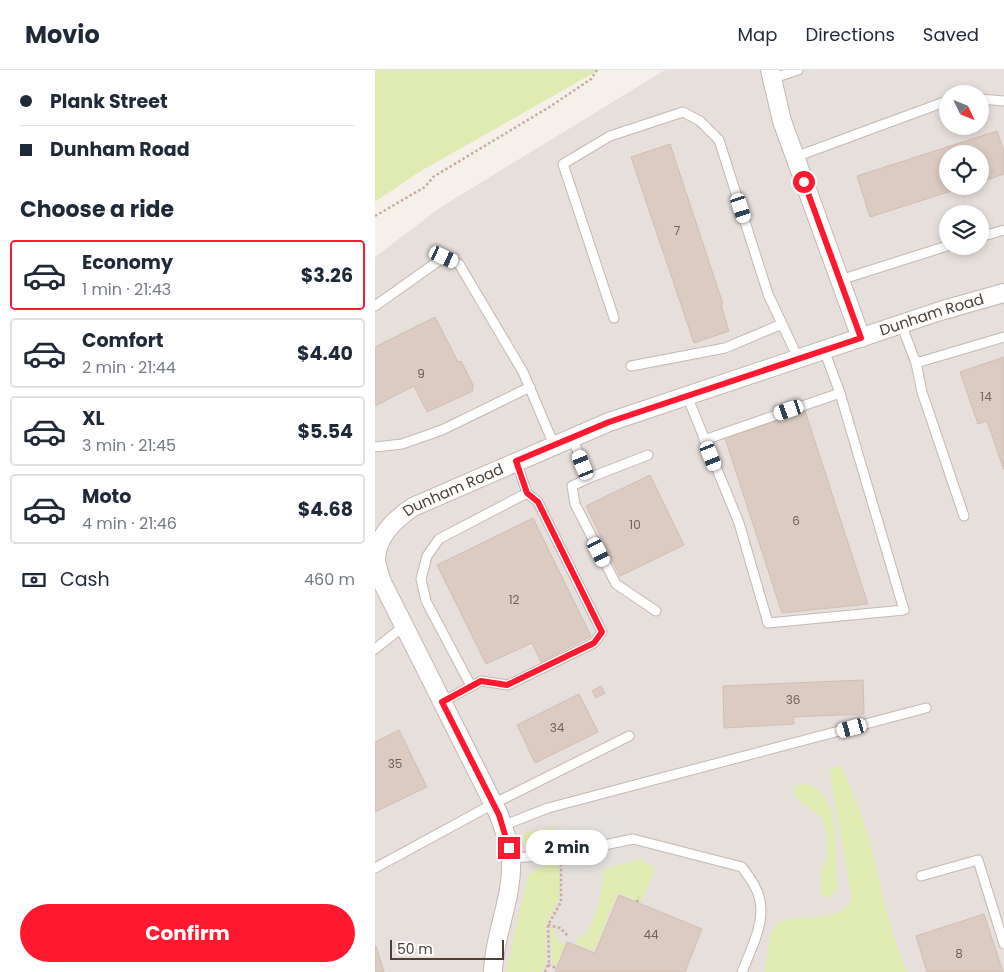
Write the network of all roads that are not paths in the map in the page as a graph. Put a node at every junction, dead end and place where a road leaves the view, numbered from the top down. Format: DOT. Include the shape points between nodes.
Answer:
graph roads {
  1 [pos="798,70"];
  2 [pos="771,74"];
  3 [pos="989,100"];
  4 [pos="1004,101"];
  5 [pos="939,104"];
  6 [pos="795,157"];
  7 [pos="1004,230"];
  8 [pos="989,234"];
  9 [pos="939,248"];
  10 [pos="841,280"];
  11 [pos="1004,293"];
  12 [pos="375,306"];
  13 [pos="614,318"];
  14 [pos="783,324"];
  15 [pos="901,324"];
  16 [pos="1004,337"];
  17 [pos="861,338"];
  18 [pos="824,350"];
  19 [pos="799,358"];
  20 [pos="916,363"];
  21 [pos="631,366"];
  22 [pos="530,388"];
  23 [pos="840,393"];
  24 [pos="687,396"];
  25 [pos="572,438"];
  26 [pos="704,440"];
  27 [pos="554,445"];
  28 [pos="375,447"];
  29 [pos="649,454"];
  30 [pos="516,461"];
  31 [pos="589,478"];
  32 [pos="527,493"];
  33 [pos="964,516"];
  34 [pos="377,547"];
  35 [pos="656,611"];
  36 [pos="404,626"];
  37 [pos="375,649"];
  38 [pos="471,686"];
  39 [pos="442,702"];
  40 [pos="926,708"];
  41 [pos="629,736"];
  42 [pos="493,804"];
  43 [pos="503,826"];
  44 [pos="511,858"];
  45 [pos="375,868"];
  46 [pos="921,876"];
  47 [pos="1004,944"];
  48 [pos="493,972"];
  49 [pos="742,972"];
  1 -- 2 [label="lane"];
  2 -- 6 [label="street"];
  3 -- 4 [label="lane"];
  5 -- 6 [label="lane"];
  6 -- 10 [label="street"];
  7 -- 8 [label="lane"];
  9 -- 10 [label="lane"];
  10 -- 17 [label="street"];
  11 -- 15 [label="street, Dunham Road"];
  12 -- 22 [label="lane" via="444,257 459,264"];
  13 -- 14 [label="lane" via="563,164 610,136 683,112 700,121 719,140 768,294"];
  14 -- 19 [label="lane"];
  14 -- 21 [label="lane" via="725,348"];
  15 -- 17 [label="street, Dunham Road"];
  15 -- 20 [label="lane"];
  16 -- 20 [label="lane"];
  17 -- 18 [label="street, Dunham Road"];
  18 -- 19 [label="street, Dunham Road"];
  18 -- 23 [label="lane"];
  19 -- 24 [label="street, Dunham Road"];
  20 -- 33 [label="lane" via="930,418"];
  22 -- 27 [label="lane"];
  22 -- 28 [label="lane" via="443,430 402,444"];
  23 -- 26 [label="lane"];
  23 -- 26 [label="lane" via="904,610 768,623 739,523"];
  24 -- 25 [label="street, Dunham Road"];
  24 -- 26 [label="lane"];
  25 -- 27 [label="street, Dunham Road"];
  25 -- 31 [label="lane"];
  27 -- 30 [label="street, Dunham Road"];
  29 -- 31 [label="lane"];
  30 -- 32 [label="lane"];
  30 -- 34 [label="street, Dunham Road" via="413,507 388,528"];
  31 -- 35 [label="lane" via="572,486 575,504 584,522 616,584"];
  32 -- 38 [label="lane" via="439,539 427,556 421,579 426,601"];
  32 -- 38 [label="lane" via="538,502 602,632 594,643 507,685 481,681"];
  34 -- 36 [label="street, Dunham Road" via="376,560 382,582"];
  36 -- 37 [label="lane"];
  36 -- 39 [label="street, Dunham Road"];
  38 -- 39 [label="lane"];
  39 -- 42 [label="street, Dunham Road"];
  40 -- 43 [label="lane" via="548,808"];
  41 -- 42 [label="lane"];
  42 -- 43 [label="street, Dunham Road"];
  42 -- 45 [label="lane"];
  43 -- 44 [label="street, Dunham Road"];
  44 -- 48 [label="street, Dunham Road" via="510,889"];
  44 -- 49 [label="lane" via="557,855 633,839 742,867 760,901 758,930"];
  46 -- 47 [label="lane" via="978,860"];
}
